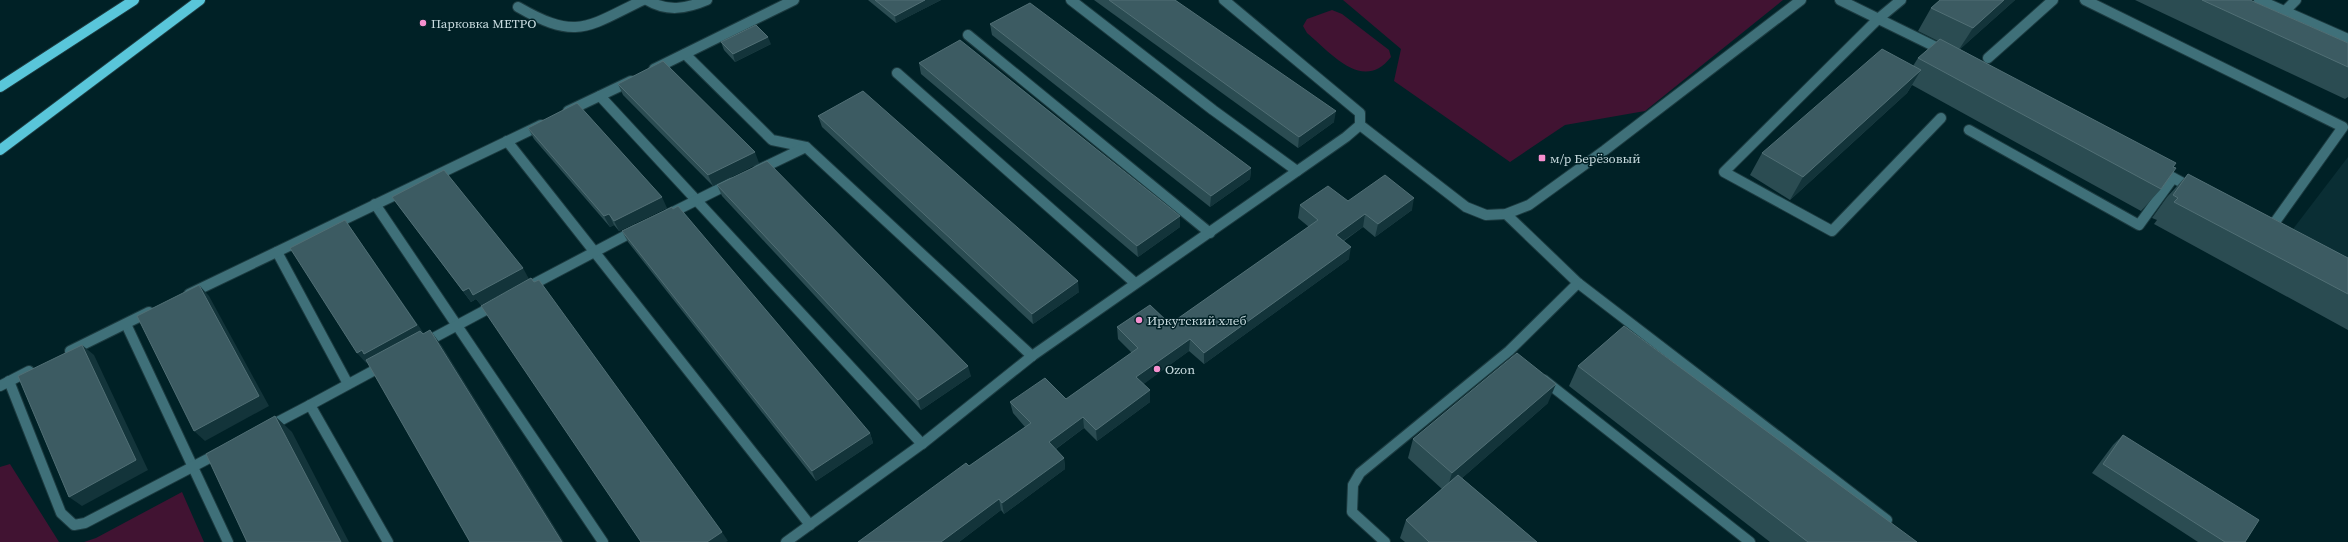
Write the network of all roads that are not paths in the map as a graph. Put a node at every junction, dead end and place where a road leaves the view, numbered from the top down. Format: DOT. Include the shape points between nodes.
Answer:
graph roads {
  1 [pos="134,0"];
  2 [pos="200,0"];
  3 [pos="643,0"];
  4 [pos="647,0"];
  5 [pos="707,0"];
  6 [pos="794,0"];
  7 [pos="1071,0"];
  8 [pos="1224,0"];
  9 [pos="1801,0"];
  10 [pos="1840,0"];
  11 [pos="1901,0"];
  12 [pos="2053,0"];
  13 [pos="2084,0"];
  14 [pos="2259,0"];
  15 [pos="2296,0"];
  16 [pos="518,7"];
  17 [pos="2285,11"];
  18 [pos="1878,19"];
  19 [pos="968,35"];
  20 [pos="2348,39"];
  21 [pos="685,54"];
  22 [pos="1954,56"];
  23 [pos="1988,58"];
  24 [pos="898,73"];
  25 [pos="0,87"];
  26 [pos="600,96"];
  27 [pos="1941,118"];
  28 [pos="1360,125"];
  29 [pos="2346,125"];
  30 [pos="1969,130"];
  31 [pos="507,141"];
  32 [pos="806,147"];
  33 [pos="0,150"];
  34 [pos="2152,166"];
  35 [pos="1297,172"];
  36 [pos="2173,178"];
  37 [pos="2201,192"];
  38 [pos="697,200"];
  39 [pos="375,204"];
  40 [pos="1506,214"];
  41 [pos="2256,222"];
  42 [pos="1210,233"];
  43 [pos="594,251"];
  44 [pos="276,252"];
  45 [pos="1135,283"];
  46 [pos="1578,283"];
  47 [pos="518,292"];
  48 [pos="176,300"];
  49 [pos="504,300"];
  50 [pos="162,307"];
  51 [pos="126,324"];
  52 [pos="456,326"];
  53 [pos="415,348"];
  54 [pos="1509,351"];
  55 [pos="64,354"];
  56 [pos="1032,356"];
  57 [pos="395,359"];
  58 [pos="1521,361"];
  59 [pos="36,368"];
  60 [pos="1532,370"];
  61 [pos="4,384"];
  62 [pos="348,384"];
  63 [pos="310,404"];
  64 [pos="255,434"];
  65 [pos="922,444"];
  66 [pos="227,449"];
  67 [pos="193,467"];
  68 [pos="810,526"];
  69 [pos="1898,528"];
  70 [pos="228,542"];
  71 [pos="388,542"];
  72 [pos="603,542"];
  73 [pos="786,542"];
  74 [pos="1385,542"];
  75 [pos="1750,542"];
  1 -- 25 [label="main road"];
  2 -- 33 [label="main road"];
  3 -- 16 [label="street" via="589,24 573,28 548,23"];
  4 -- 5 [label="street" via="679,9"];
  6 -- 21 [label="street"];
  7 -- 35 [label="street"];
  8 -- 28 [label="street" via="1360,113"];
  9 -- 40 [label="street" via="1605,150 1529,204"];
  10 -- 18 [label="street"];
  11 -- 18 [label="street"];
  12 -- 23 [label="street"];
  13 -- 29 [label="street"];
  14 -- 17 [label="street"];
  15 -- 17 [label="street"];
  17 -- 20 [label="street"];
  18 -- 22 [label="street"];
  18 -- 27 [label="street" via="1724,172 1832,231"];
  19 -- 42 [label="street"];
  21 -- 26 [label="street"];
  21 -- 32 [label="street" via="772,140"];
  24 -- 45 [label="street"];
  26 -- 31 [label="street"];
  26 -- 38 [label="street"];
  28 -- 35 [label="street"];
  28 -- 40 [label="street" via="1466,207 1486,215"];
  29 -- 41 [label="street" via="2270,229"];
  30 -- 36 [label="street" via="2139,225"];
  31 -- 39 [label="street"];
  31 -- 43 [label="street"];
  32 -- 38 [label="street"];
  32 -- 56 [label="street"];
  34 -- 36 [label="street"];
  35 -- 42 [label="street"];
  36 -- 37 [label="street"];
  38 -- 43 [label="street"];
  38 -- 65 [label="street"];
  39 -- 44 [label="street"];
  39 -- 52 [label="street"];
  40 -- 46 [label="street"];
  42 -- 45 [label="street"];
  43 -- 47 [label="street"];
  43 -- 68 [label="street"];
  44 -- 48 [label="street"];
  44 -- 62 [label="street"];
  45 -- 56 [label="street"];
  46 -- 54 [label="street"];
  46 -- 69 [label="street"];
  49 -- 52 [label="street"];
  50 -- 51 [label="street"];
  51 -- 55 [label="street"];
  51 -- 67 [label="street"];
  52 -- 53 [label="street"];
  52 -- 72 [label="street"];
  54 -- 58 [label="street"];
  54 -- 74 [label="street" via="1360,473 1353,485 1352,512"];
  56 -- 65 [label="street"];
  57 -- 62 [label="street"];
  59 -- 61 [label="street"];
  60 -- 75 [label="street"];
  61 -- 67 [label="street" via="61,513 74,525 85,523"];
  62 -- 63 [label="street"];
  63 -- 64 [label="street"];
  63 -- 71 [label="street"];
  65 -- 68 [label="street"];
  66 -- 67 [label="street"];
  67 -- 70 [label="street"];
  68 -- 73 [label="street"];
}
